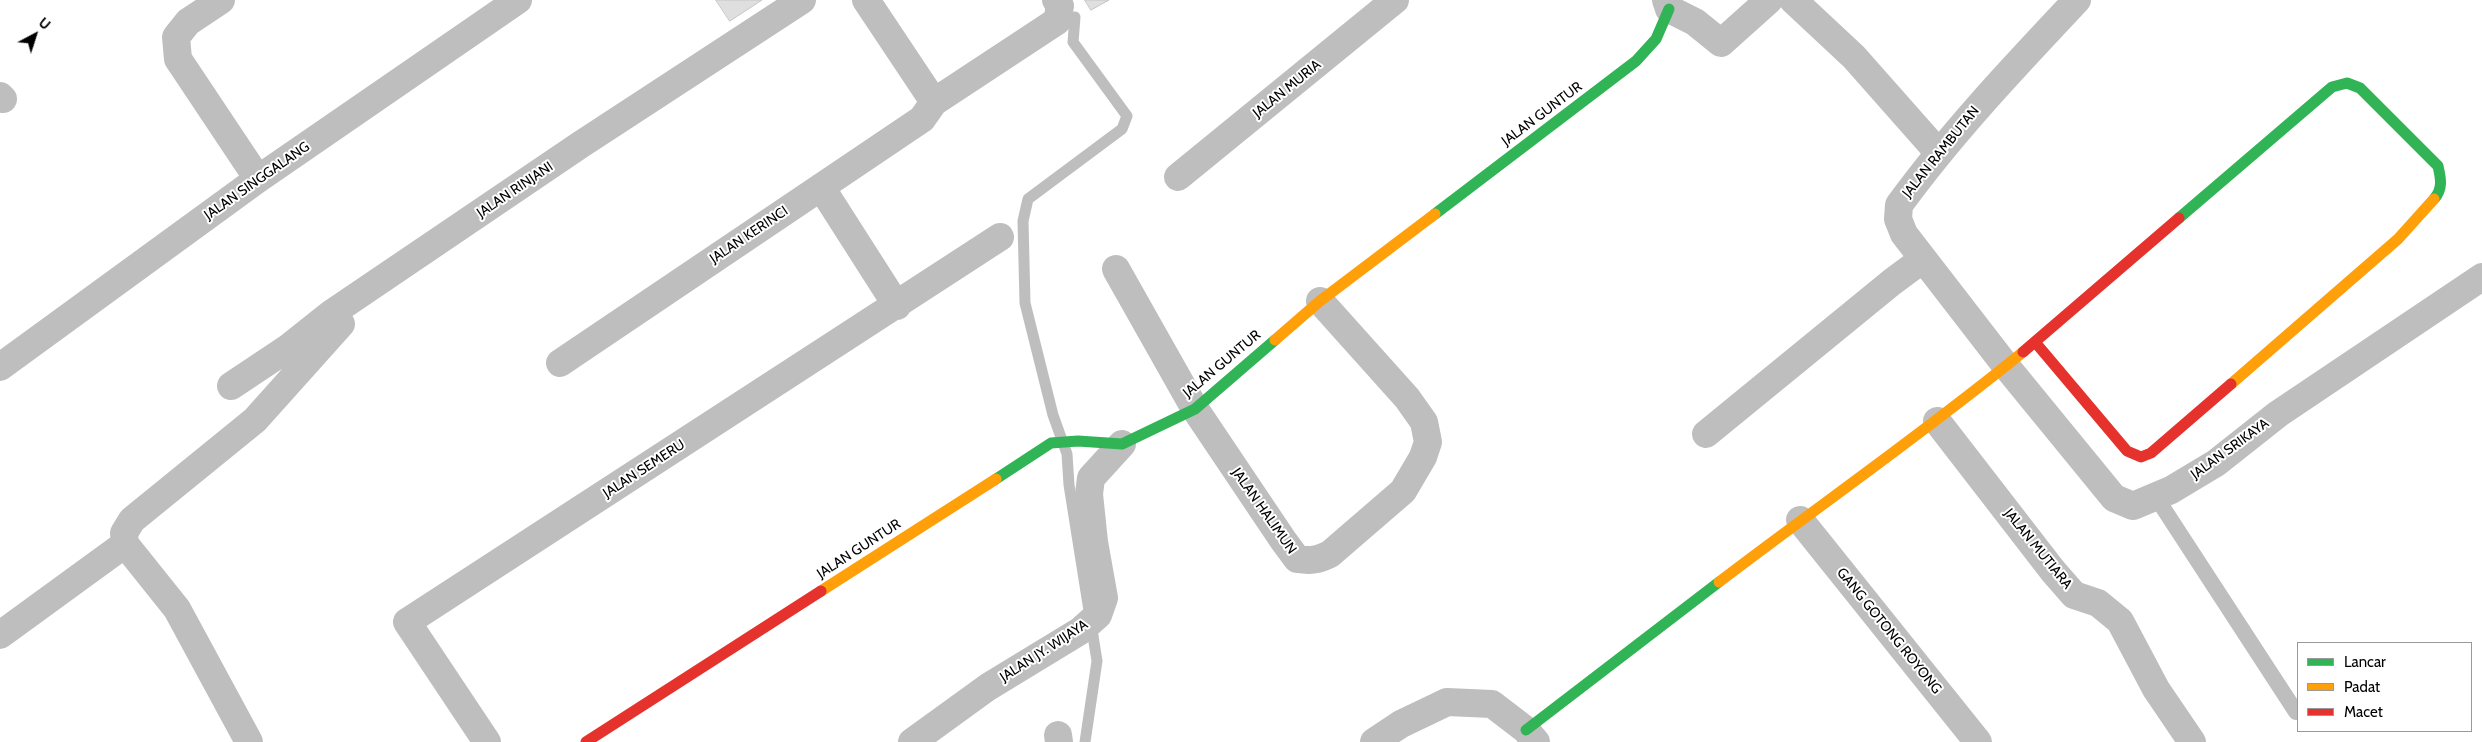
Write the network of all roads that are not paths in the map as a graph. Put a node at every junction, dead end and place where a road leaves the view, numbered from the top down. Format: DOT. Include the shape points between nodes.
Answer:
graph roads {
  1 [pos="221,0"];
  2 [pos="518,0"];
  3 [pos="802,0"];
  4 [pos="866,0"];
  5 [pos="1056,0"];
  6 [pos="1395,0"];
  7 [pos="1769,0"];
  8 [pos="1793,0"];
  9 [pos="2077,0"];
  10 [pos="1668,5"];
  11 [pos="934,102"];
  12 [pos="1938,152"];
  13 [pos="1178,177"];
  14 [pos="258,179"];
  15 [pos="820,187"];
  16 [pos="1000,237"];
  17 [pos="1923,260"];
  18 [pos="1116,269"];
  19 [pos="2482,277"];
  20 [pos="1320,301"];
  21 [pos="897,306"];
  22 [pos="332,313"];
  23 [pos="2035,342"];
  24 [pos="560,363"];
  25 [pos="2006,366"];
  26 [pos="0,367"];
  27 [pos="232,386"];
  28 [pos="1195,409"];
  29 [pos="1937,421"];
  30 [pos="1706,434"];
  31 [pos="1122,444"];
  32 [pos="2156,497"];
  33 [pos="1800,520"];
  34 [pos="125,544"];
  35 [pos="0,635"];
  36 [pos="2296,712"];
  37 [pos="1531,736"];
  38 [pos="250,742"];
  39 [pos="487,742"];
  40 [pos="586,742"];
  41 [pos="912,742"];
  42 [pos="1374,742"];
  43 [pos="1978,742"];
  44 [pos="2192,742"];
  1 -- 14 [label="street" via="188,22 176,37 178,59"];
  2 -- 14 [label="street, JALAN SINGGALANG"];
  3 -- 22 [label="street, JALAN RINJANI"];
  4 -- 11 [label="street"];
  5 -- 11 [label="street, JALAN KERINCI" via="1060,6 1057,21"];
  6 -- 13 [label="street, JALAN MURIA"];
  7 -- 10 [label="street" via="1721,43"];
  8 -- 12 [label="street" via="1854,57"];
  9 -- 12 [label="street, JALAN RAMBUTAN" via="1981,101"];
  10 -- 20 [label="street, JALAN GUNTUR" via="1656,39 1636,61"];
  11 -- 15 [label="street, JALAN KERINCI" via="922,119"];
  12 -- 17 [label="street, JALAN RAMBUTAN" via="1899,204 1898,214 1904,234"];
  14 -- 26 [label="street, JALAN SINGGALANG"];
  15 -- 21 [label="street"];
  15 -- 24 [label="street, JALAN KERINCI"];
  16 -- 21 [label="street, JALAN SEMERU"];
  17 -- 25 [label="street, JALAN RAMBUTAN"];
  17 -- 30 [label="street"];
  18 -- 28 [label="street, JALAN HALIMUN"];
  19 -- 32 [label="street, JALAN SRIKAYA" via="2278,414 2216,463"];
  20 -- 28 [label="street, JALAN GUNTUR"];
  20 -- 28 [label="street, JALAN HALIMUN" via="1407,398 1424,422 1428,442 1423,457 1403,491 1389,504 1330,554 1310,561 1297,559"];
  21 -- 39 [label="street, JALAN SEMERU" via="407,622"];
  22 -- 27 [label="street, JALAN RINJANI"];
  22 -- 34 [label="street" via="341,324 255,420 132,520 124,532"];
  23 -- 23 [label="street" via="2332,87 2347,83 2360,88 2438,166 2440,192 2398,239 2151,453 2141,457 2127,451"];
  23 -- 25 [label="street"];
  25 -- 29 [label="street"];
  25 -- 32 [label="street, JALAN SRIKAYA" via="2114,498 2133,506"];
  28 -- 31 [label="street, JALAN GUNTUR"];
  29 -- 33 [label="street"];
  29 -- 44 [label="street, JALAN MUTIARA" via="2074,595 2098,603 2120,622 2156,689"];
  31 -- 40 [label="street, JALAN GUNTUR" via="1051,443"];
  31 -- 41 [label="street, JALAN JY. WIJAYA" via="1091,478 1089,494 1094,542 1104,598 1089,623 988,687"];
  32 -- 36 [label="lane"];
  33 -- 37 [label="street"];
  33 -- 43 [label="street, GANG GOTONG ROYONG"];
  34 -- 35 [label="street"];
  34 -- 38 [label="street" via="177,609"];
  37 -- 42 [label="street" via="1492,704 1447,702 1401,724"];
}
